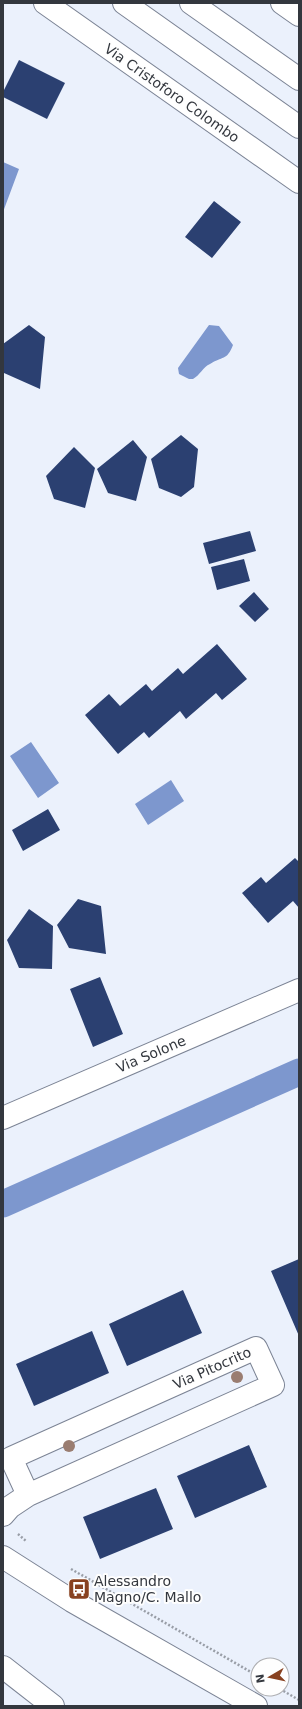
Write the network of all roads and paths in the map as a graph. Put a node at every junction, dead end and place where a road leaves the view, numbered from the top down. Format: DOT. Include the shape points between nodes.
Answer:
graph roads {
  1 [pos="45,3"];
  2 [pos="124,3"];
  3 [pos="191,3"];
  4 [pos="282,3"];
  5 [pos="299,15"];
  6 [pos="299,80"];
  7 [pos="299,127"];
  8 [pos="299,182"];
  9 [pos="299,990"];
  10 [pos="3,1118"];
  11 [pos="28,1495"];
  12 [pos="9,1524"];
  13 [pos="30,1544"];
  14 [pos="3,1557"];
  15 [pos="69,1568"];
  16 [pos="3,1667"];
  17 [pos="250,1671"];
  18 [pos="290,1695"];
  19 [pos="299,1700"];
  20 [pos="53,1706"];
  21 [pos="256,1706"];
  1 -- 8 [label="street, Via Cristoforo Colombo"];
  2 -- 7 [label="street"];
  3 -- 6 [label="street"];
  4 -- 5 [label="street"];
  9 -- 10 [label="street, Via Solone"];
  11 -- 11 [label="street, Via Pitocrito" via="273,1385 256,1348 11,1458"];
  11 -- 12 [label="street, Via Pitocrito" via="10,1507"];
  12 -- 13 [label="path"];
  14 -- 21 [label="street" via="72,1601"];
  15 -- 17 [label="path"];
  16 -- 20 [label="street"];
  18 -- 19 [label="path"];
}
